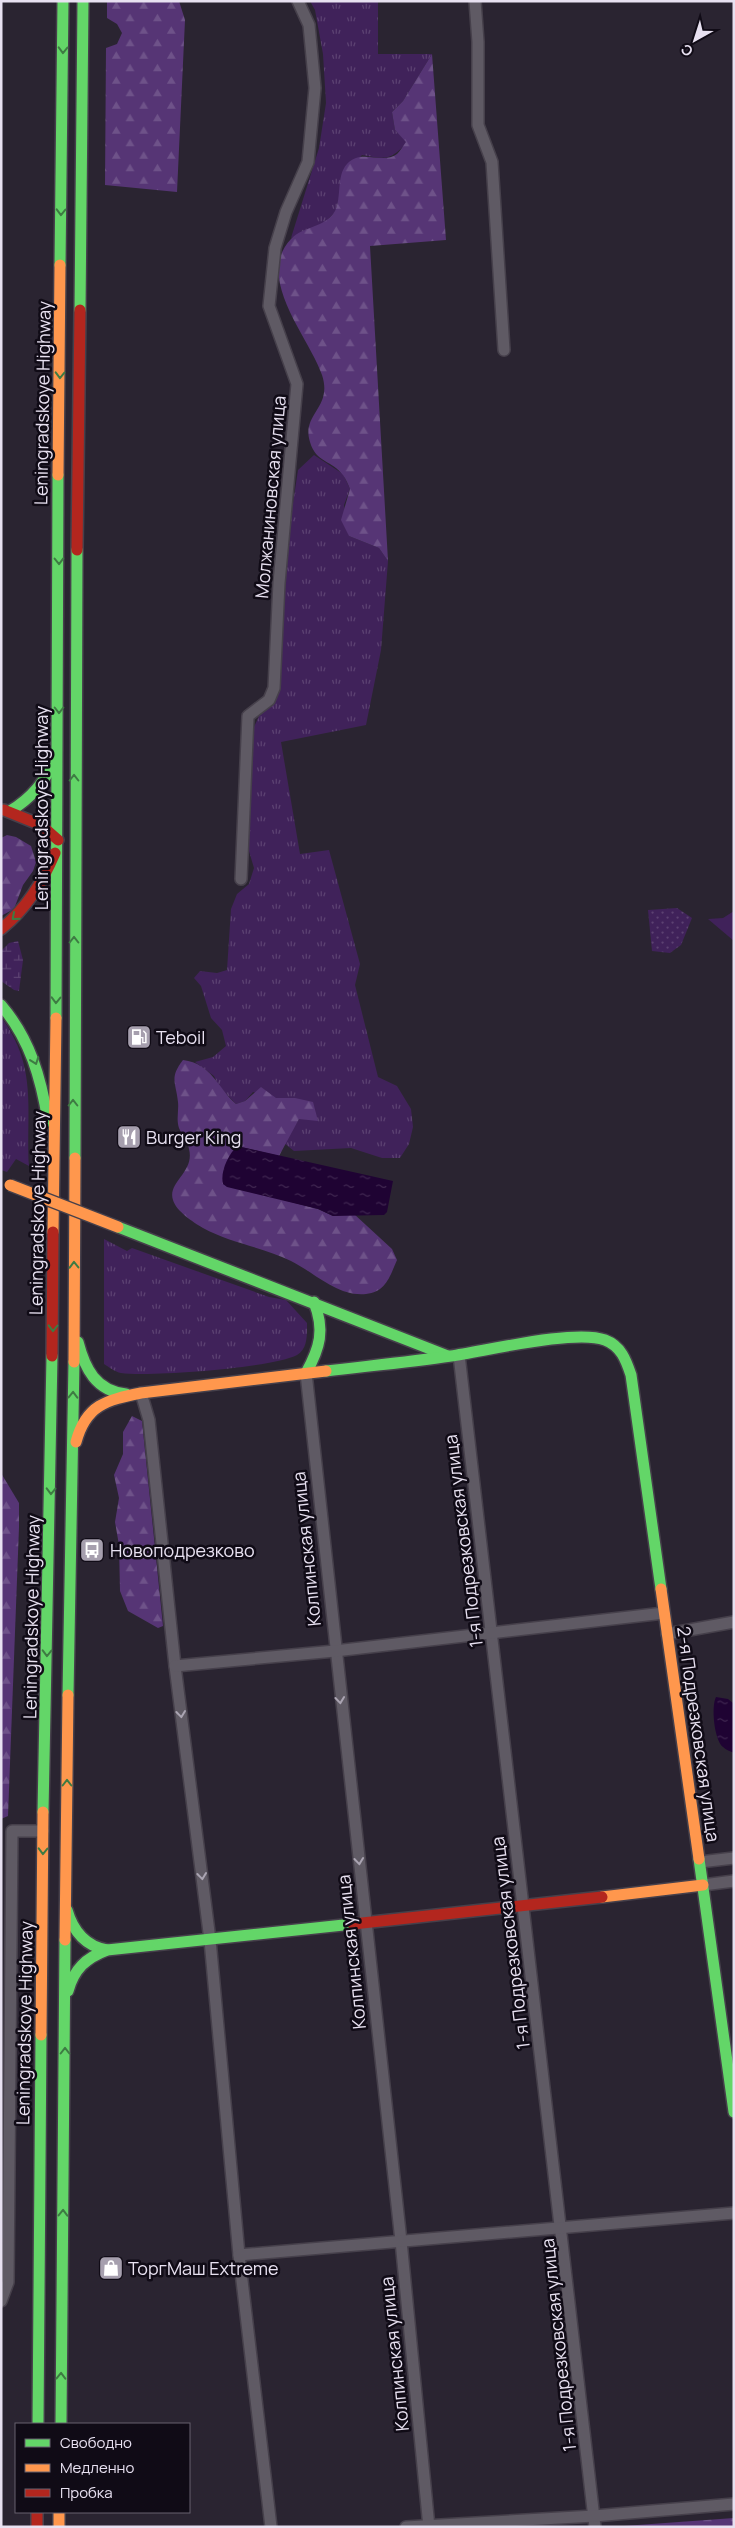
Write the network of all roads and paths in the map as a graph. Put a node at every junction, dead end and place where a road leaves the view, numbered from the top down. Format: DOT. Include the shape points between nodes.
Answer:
graph roads {
  1 [pos="64,1"];
  2 [pos="83,1"];
  3 [pos="298,1"];
  4 [pos="475,1"];
  5 [pos="504,350"];
  6 [pos="58,753"];
  7 [pos="6,810"];
  8 [pos="58,843"];
  9 [pos="241,879"];
  10 [pos="1,929"];
  11 [pos="1,1005"];
  12 [pos="55,1157"];
  13 [pos="5,1184"];
  14 [pos="314,1302"];
  15 [pos="74,1314"];
  16 [pos="454,1356"];
  17 [pos="306,1373"];
  18 [pos="141,1394"];
  19 [pos="72,1462"];
  20 [pos="664,1613"];
  21 [pos="734,1622"];
  22 [pos="492,1632"];
  23 [pos="667,1634"];
  24 [pos="335,1651"];
  25 [pos="175,1666"];
  26 [pos="43,1831"];
  27 [pos="734,1858"];
  28 [pos="700,1862"];
  29 [pos="734,1882"];
  30 [pos="703,1885"];
  31 [pos="66,1904"];
  32 [pos="522,1906"];
  33 [pos="366,1923"];
  34 [pos="210,1940"];
  35 [pos="107,1950"];
  36 [pos="65,2001"];
  37 [pos="734,2112"];
  38 [pos="734,2213"];
  39 [pos="562,2227"];
  40 [pos="401,2241"];
  41 [pos="239,2255"];
  42 [pos="1,2301"];
  43 [pos="38,2423"];
  44 [pos="61,2423"];
  45 [pos="734,2504"];
  46 [pos="37,2513"];
  47 [pos="59,2513"];
  48 [pos="595,2521"];
  49 [pos="429,2526"];
  50 [pos="37,2527"];
  51 [pos="59,2527"];
  52 [pos="271,2527"];
  53 [pos="406,2527"];
  1 -- 6 [label="main road, Leningradskoye Highway, one-way"];
  15 -- 2 [label="main road, Leningradskoye Highway, one-way" via="74,770"];
  3 -- 9 [label="street, Молжаниновская улица" via="309,25 315,88 308,162 286,212 275,248 269,306 297,384 281,556 274,688 269,700 248,716"];
  4 -- 5 [label="street" via="478,125 492,162"];
  6 -- 7 [label="main road" via="39,789 22,804"];
  6 -- 8 [label="main road, Leningradskoye Highway"];
  7 -- 8 [label="main road" via="41,826"];
  8 -- 10 [label="main road, one-way" via="42,884 32,899"];
  8 -- 12 [label="main road, Leningradskoye Highway, one-way"];
  11 -- 12 [label="main road, one-way" via="20,1027 37,1067"];
  12 -- 26 [label="main road, Leningradskoye Highway, one-way"];
  13 -- 14 [label="main road, bridge"];
  14 -- 16 [label="main road"];
  14 -- 17 [label="main road" via="320,1314 322,1338"];
  15 -- 18 [label="main road" via="80,1352 93,1378 109,1392"];
  19 -- 15 [label="main road, Leningradskoye Highway, one-way"];
  16 -- 17 [label="main road"];
  16 -- 20 [label="main road, 2-я Подрезковская улица" via="575,1336 592,1336 614,1344 623,1352 628,1362"];
  16 -- 22 [label="street, 1-я Подрезковская улица"];
  17 -- 18 [label="main road"];
  17 -- 24 [label="street, Колпинская улица"];
  18 -- 19 [label="main road" via="110,1399 92,1410 78,1431"];
  18 -- 25 [label="street" via="149,1420"];
  31 -- 19 [label="main road, Leningradskoye Highway, one-way"];
  20 -- 22 [label="street"];
  20 -- 23 [label="main road, 2-я Подрезковская улица"];
  21 -- 23 [label="street"];
  22 -- 24 [label="street"];
  22 -- 32 [label="street, 1-я Подрезковская улица"];
  23 -- 28 [label="main road, 2-я Подрезковская улица"];
  24 -- 25 [label="street"];
  24 -- 33 [label="street, Колпинская улица, one-way"];
  25 -- 34 [label="street, one-way"];
  26 -- 42 [label="street" via="12,1831 8,2282"];
  26 -- 43 [label="main road, Leningradskoye Highway, one-way"];
  27 -- 28 [label="street"];
  28 -- 30 [label="main road, 2-я Подрезковская улица"];
  29 -- 30 [label="street"];
  30 -- 32 [label="main road"];
  30 -- 37 [label="main road, 2-я Подрезковская улица"];
  31 -- 35 [label="main road" via="69,1919 82,1938 91,1946"];
  31 -- 36 [label="main road, Leningradskoye Highway"];
  32 -- 33 [label="main road"];
  32 -- 39 [label="street, 1-я Подрезковская улица"];
  33 -- 34 [label="main road"];
  33 -- 40 [label="street, Колпинская улица"];
  34 -- 35 [label="main road"];
  34 -- 41 [label="street"];
  35 -- 36 [label="main road" via="78,1967 69,1983"];
  44 -- 36 [label="main road, Leningradskoye Highway, one-way"];
  38 -- 39 [label="street"];
  39 -- 40 [label="street"];
  39 -- 48 [label="street, 1-я Подрезковская улица"];
  40 -- 41 [label="street"];
  40 -- 49 [label="street, Колпинская улица"];
  41 -- 52 [label="street"];
  45 -- 48 [label="street"];
  46 -- 50 [label="main road"];
  47 -- 51 [label="main road"];
  48 -- 49 [label="street"];
  49 -- 53 [label="street"];
}
